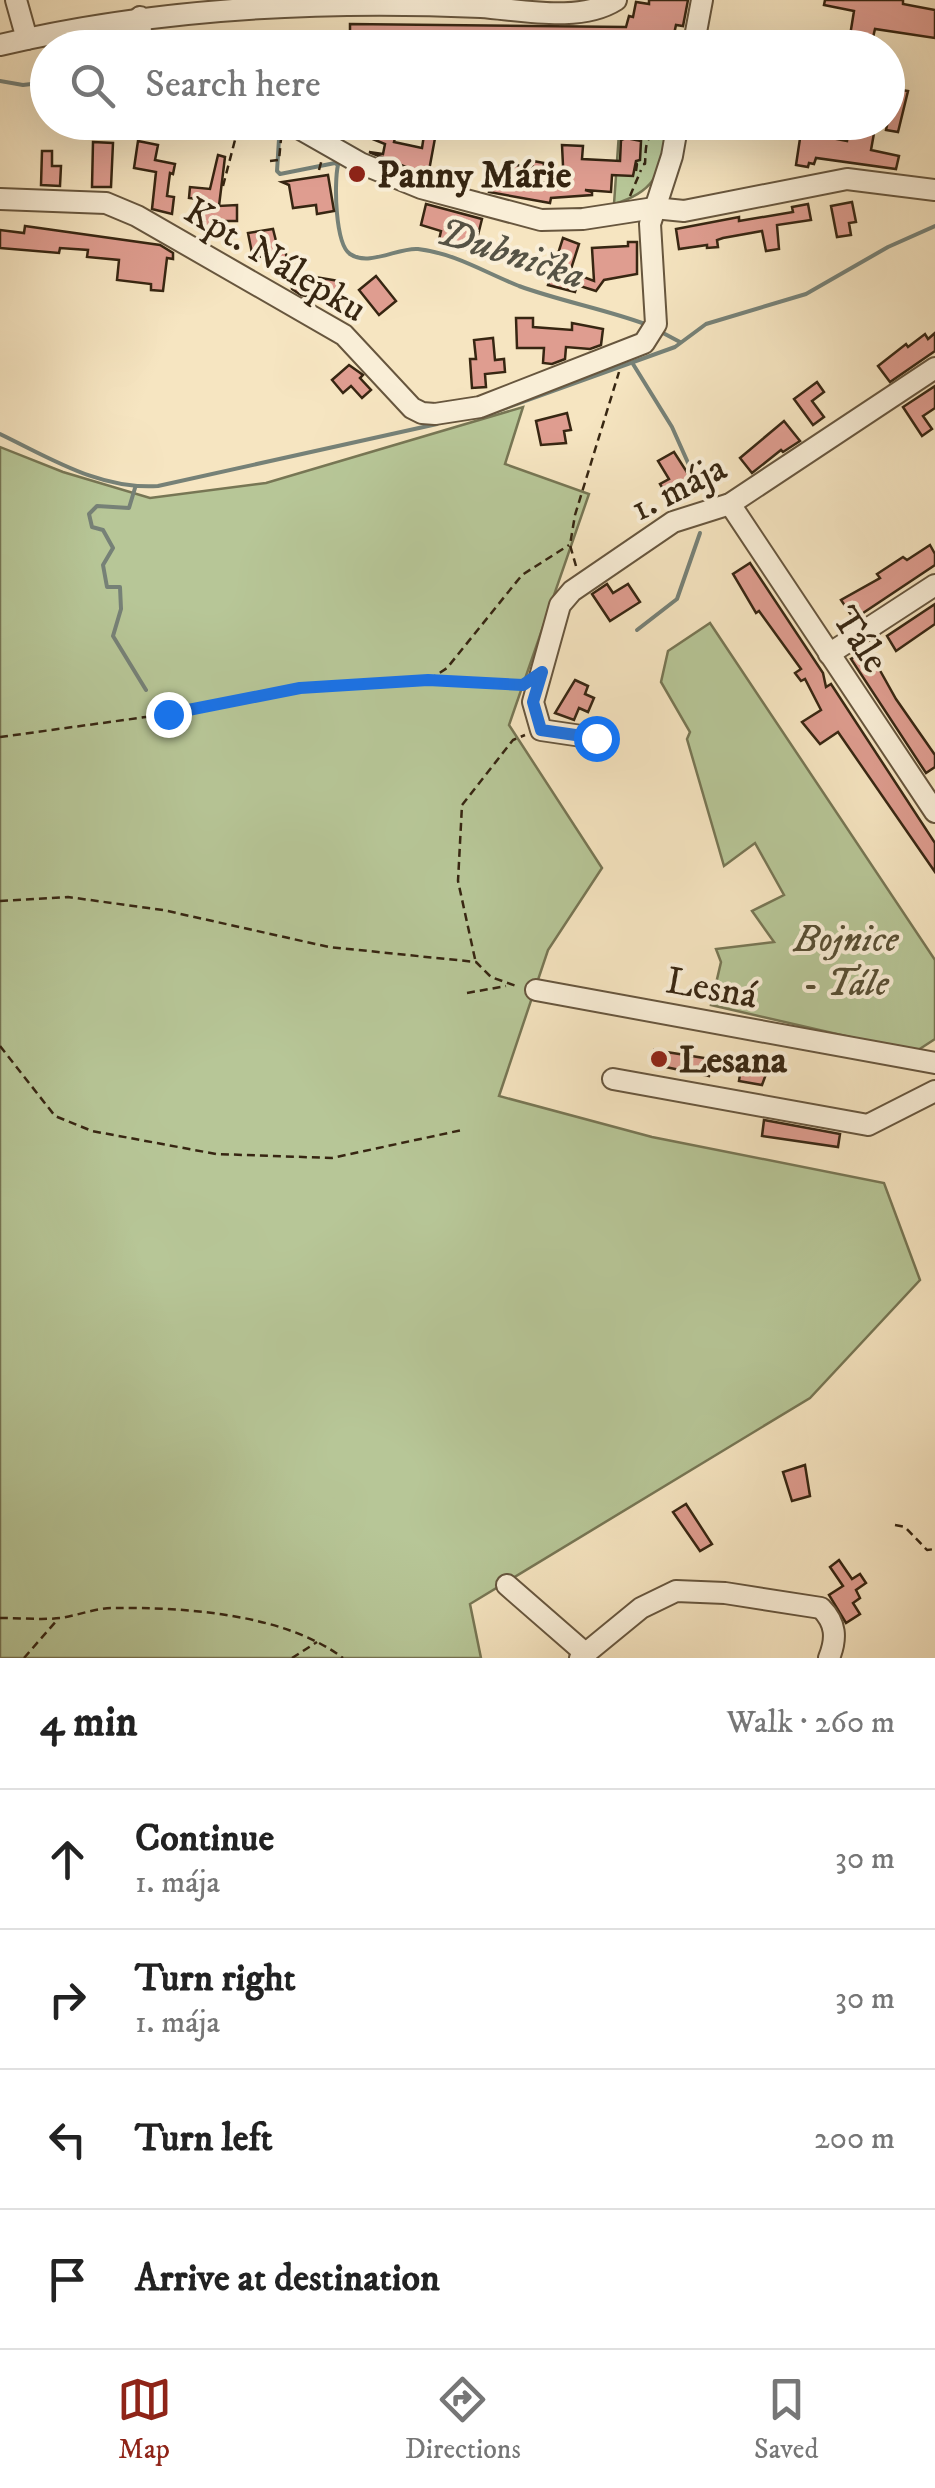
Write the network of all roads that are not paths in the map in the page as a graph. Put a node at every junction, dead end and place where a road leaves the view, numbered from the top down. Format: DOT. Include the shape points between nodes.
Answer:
graph roads {
  1 [pos="16,0"];
  2 [pos="616,0"];
  3 [pos="702,0"];
  4 [pos="140,18"];
  5 [pos="72,30"];
  6 [pos="141,30"];
  7 [pos="696,30"];
  8 [pos="30,37"];
  9 [pos="27,38"];
  10 [pos="0,45"];
  11 [pos="304,140"];
  12 [pos="675,140"];
  13 [pos="935,190"];
  14 [pos="0,199"];
  15 [pos="654,208"];
  16 [pos="935,368"];
  17 [pos="730,504"];
  18 [pos="935,585"];
  19 [pos="829,654"];
  20 [pos="596,738"];
  21 [pos="933,804"];
  22 [pos="536,990"];
  23 [pos="935,1062"];
  24 [pos="613,1078"];
  25 [pos="935,1091"];
  26 [pos="507,1586"];
  27 [pos="583,1656"];
  28 [pos="830,1658"];
  1 -- 9 [label="street"];
  2 -- 4 [label="street" via="590,11 423,4"];
  3 -- 7 [label="street"];
  4 -- 5 [label="street"];
  4 -- 6 [label="street"];
  8 -- 9 [label="street"];
  9 -- 10 [label="street"];
  11 -- 15 [label="street" via="421,188 540,220"];
  12 -- 15 [label="street, Kpt. Nálepku"];
  13 -- 15 [label="street" via="847,180 684,211"];
  14 -- 15 [label="street, Kpt. Nálepku" via="106,203 137,216 344,335 412,408 434,414 480,407 644,343 656,324"];
  16 -- 17 [label="street, 1. mája"];
  17 -- 19 [label="street, Tále"];
  17 -- 20 [label="street, 1. mája" via="674,522 560,604 533,702 541,730"];
  18 -- 19 [label="street"];
  19 -- 21 [label="street, Tále"];
  22 -- 23 [label="street, Lesná"];
  24 -- 25 [label="street" via="868,1125"];
  26 -- 27 [label="street"];
  27 -- 28 [label="street" via="641,1608 676,1591 821,1608 834,1630"];
}
